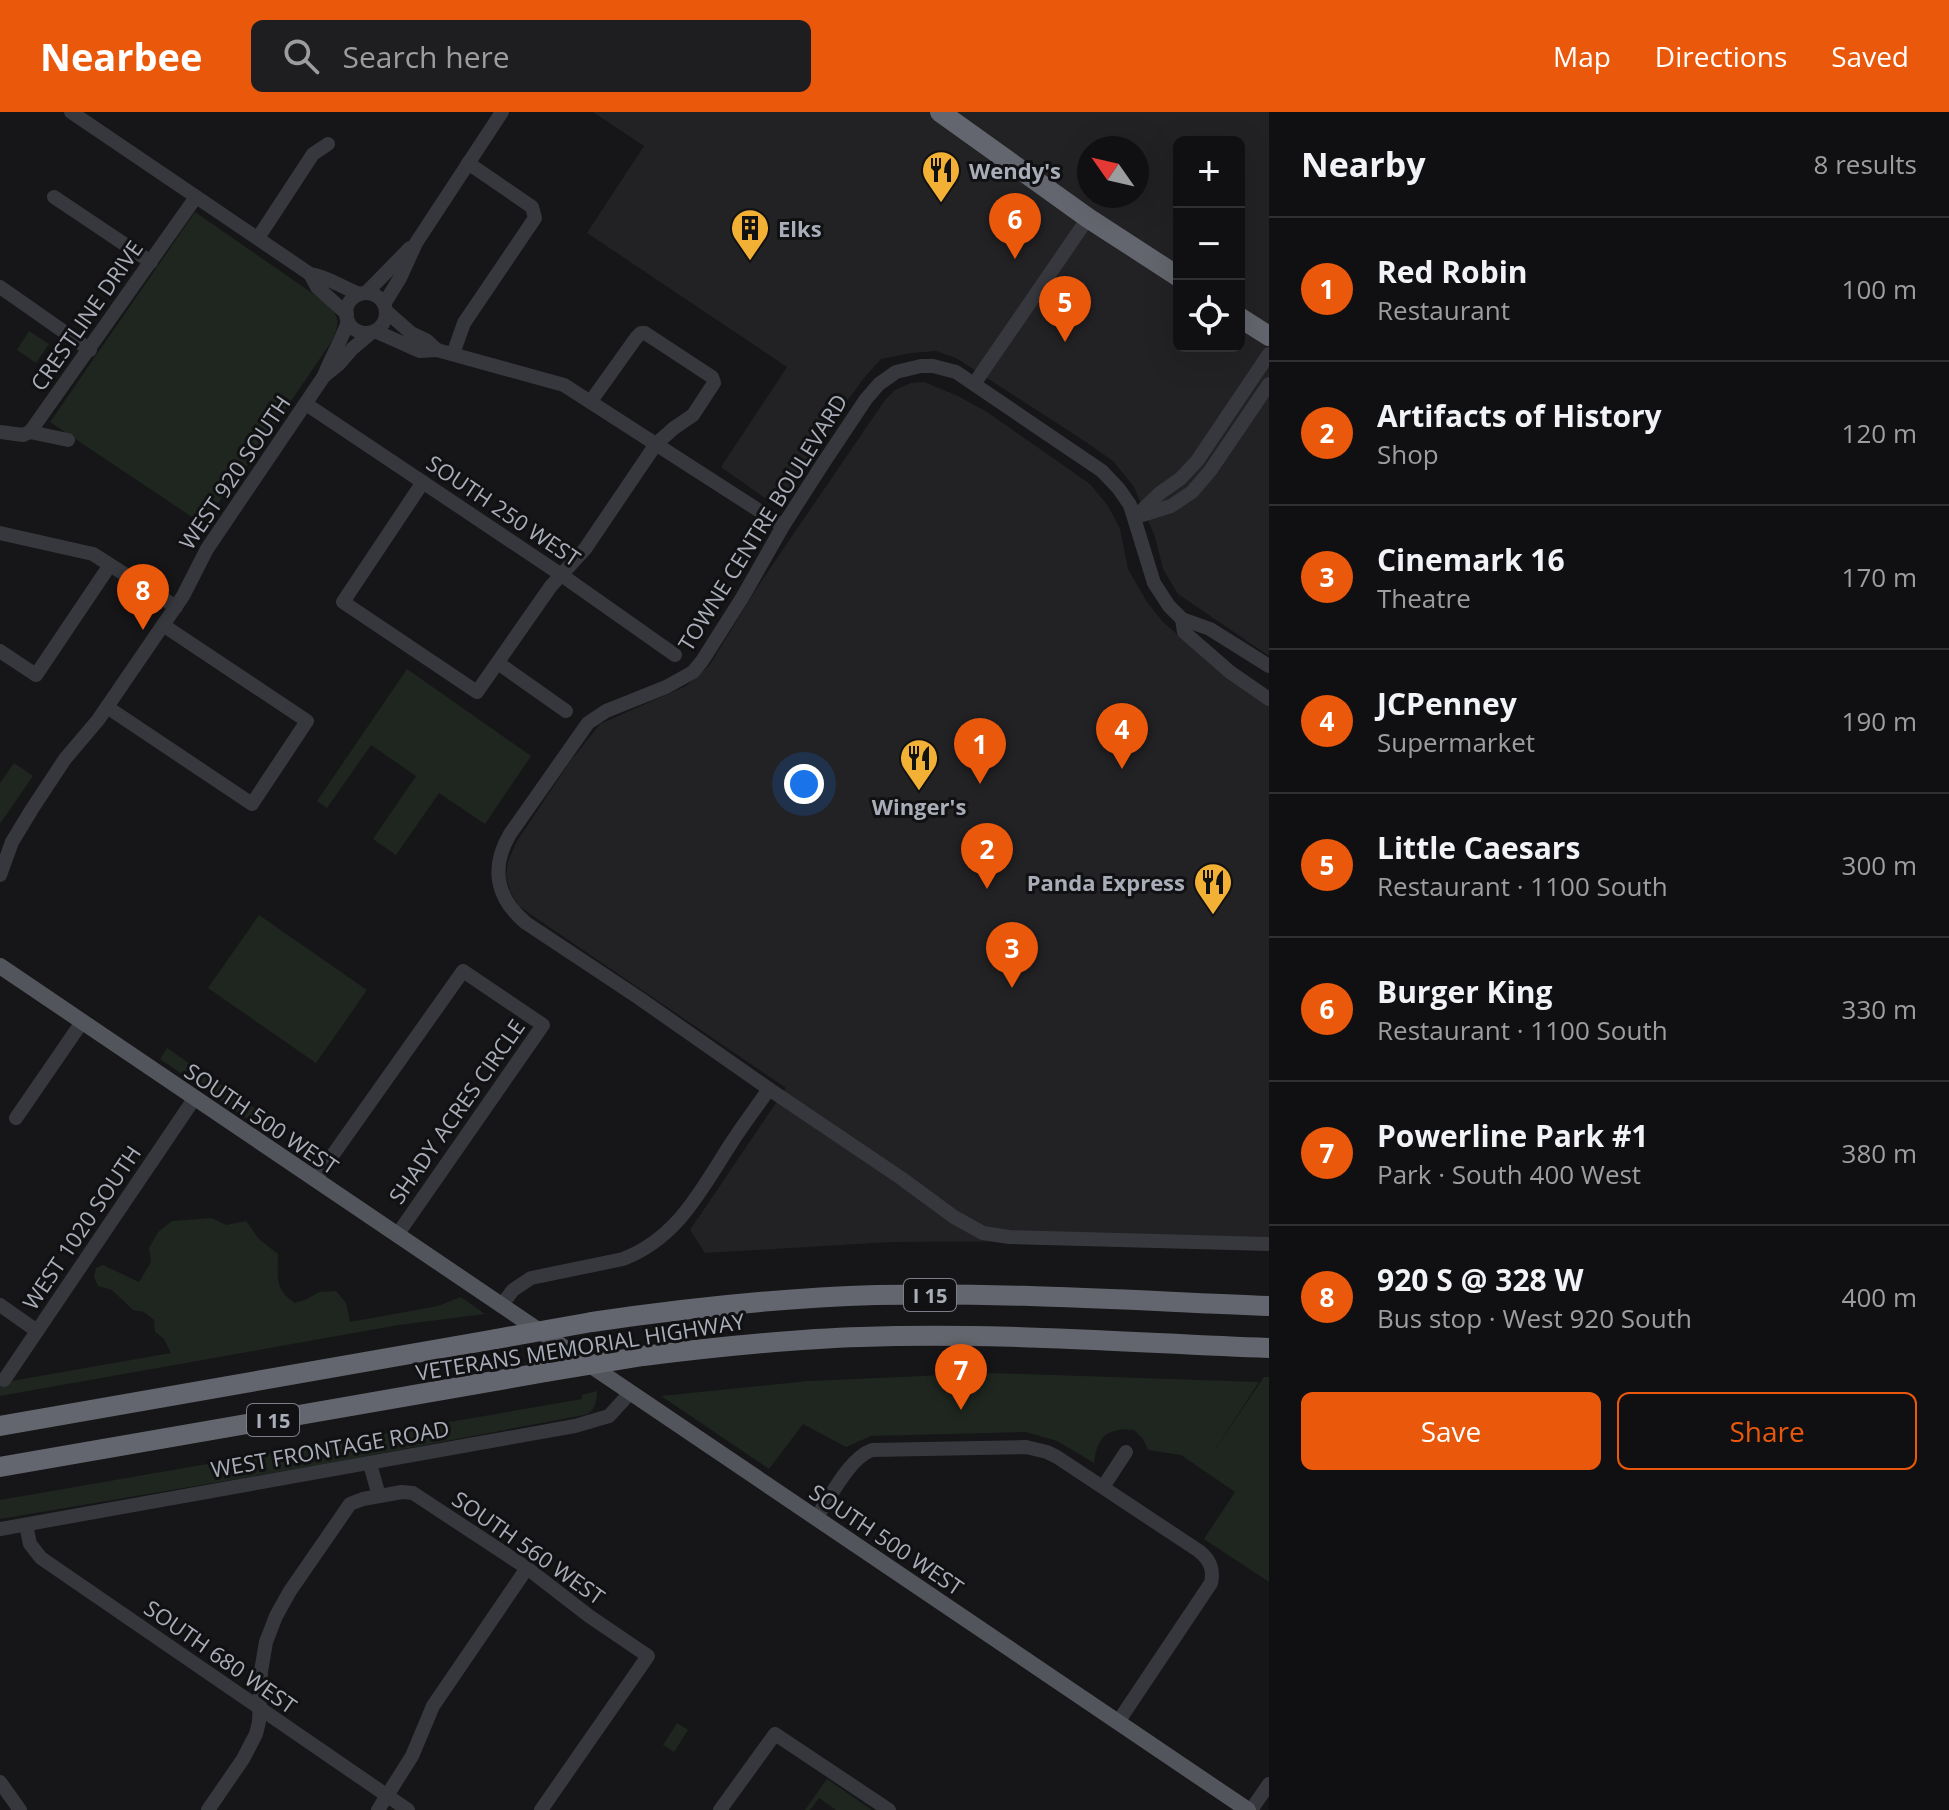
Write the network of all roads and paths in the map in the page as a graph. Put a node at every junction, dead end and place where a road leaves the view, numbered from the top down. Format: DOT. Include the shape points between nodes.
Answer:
graph roads {
  1 [pos="71,112"];
  2 [pos="940,112"];
  3 [pos="494,115"];
  4 [pos="328,144"];
  5 [pos="468,163"];
  6 [pos="54,197"];
  7 [pos="196,197"];
  8 [pos="1088,218"];
  9 [pos="258,238"];
  10 [pos="416,243"];
  11 [pos="151,262"];
  12 [pos="1173,273"];
  13 [pos="310,274"];
  14 [pos="0,287"];
  15 [pos="363,294"];
  16 [pos="385,307"];
  17 [pos="347,318"];
  18 [pos="1245,321"];
  19 [pos="374,332"];
  20 [pos="1269,336"];
  21 [pos="90,350"];
  22 [pos="437,350"];
  23 [pos="453,354"];
  24 [pos="1269,354"];
  25 [pos="324,376"];
  26 [pos="974,384"];
  27 [pos="1269,384"];
  28 [pos="591,401"];
  29 [pos="306,404"];
  30 [pos="0,432"];
  31 [pos="30,432"];
  32 [pos="68,440"];
  33 [pos="656,444"];
  34 [pos="423,482"];
  35 [pos="1135,517"];
  36 [pos="783,526"];
  37 [pos="0,533"];
  38 [pos="110,565"];
  39 [pos="560,574"];
  40 [pos="176,607"];
  41 [pos="1182,619"];
  42 [pos="163,625"];
  43 [pos="0,651"];
  44 [pos="675,655"];
  45 [pos="498,663"];
  46 [pos="1269,666"];
  47 [pos="1269,699"];
  48 [pos="107,707"];
  49 [pos="566,711"];
  50 [pos="0,875"];
  51 [pos="0,966"];
  52 [pos="82,1022"];
  53 [pos="769,1089"];
  54 [pos="194,1099"];
  55 [pos="16,1118"];
  56 [pos="315,1180"];
  57 [pos="397,1235"];
  58 [pos="1269,1244"];
  59 [pos="0,1305"];
  60 [pos="501,1306"];
  61 [pos="1269,1306"];
  62 [pos="37,1331"];
  63 [pos="1269,1348"];
  64 [pos="4,1380"];
  65 [pos="630,1393"];
  66 [pos="0,1426"];
  67 [pos="1126,1452"];
  68 [pos="370,1464"];
  69 [pos="0,1467"];
  70 [pos="1103,1487"];
  71 [pos="379,1496"];
  72 [pos="816,1518"];
  73 [pos="26,1525"];
  74 [pos="0,1529"];
  75 [pos="527,1568"];
  76 [pos="259,1709"];
  77 [pos="1118,1722"];
  78 [pos="0,1782"];
  79 [pos="1269,1784"];
  80 [pos="387,1796"];
  81 [pos="20,1810"];
  82 [pos="208,1810"];
  83 [pos="378,1810"];
  84 [pos="408,1810"];
  85 [pos="541,1810"];
  86 [pos="720,1810"];
  87 [pos="889,1810"];
  88 [pos="1250,1810"];
  1 -- 7 [label="street"];
  2 -- 8 [label="highway"];
  3 -- 5 [label="street"];
  4 -- 9 [label="street" via="313,154"];
  5 -- 10 [label="street"];
  5 -- 23 [label="street" via="532,207 535,218 464,323"];
  6 -- 11 [label="street"];
  7 -- 9 [label="street"];
  7 -- 11 [label="street, CRESTLINE DRIVE"];
  8 -- 12 [label="highway"];
  8 -- 26 [label="street"];
  9 -- 13 [label="street"];
  10 -- 15 [label="street"];
  10 -- 16 [label="street"];
  11 -- 21 [label="street, CRESTLINE DRIVE"];
  13 -- 15 [label="street"];
  13 -- 17 [label="street"];
  14 -- 21 [label="street"];
  15 -- 16 [label="street" via="379,297"];
  15 -- 17 [label="street" via="350,303"];
  16 -- 19 [label="street" via="386,319"];
  16 -- 22 [label="street"];
  17 -- 19 [label="street" via="361,332"];
  17 -- 25 [label="street, WEST 920 SOUTH"];
  18 -- 20 [label="highway"];
  19 -- 22 [label="street" via="420,351"];
  19 -- 25 [label="street, WEST 920 SOUTH"];
  21 -- 31 [label="street, CRESTLINE DRIVE"];
  22 -- 23 [label="street"];
  23 -- 28 [label="street" via="564,385"];
  24 -- 35 [label="street" via="1197,461"];
  25 -- 29 [label="street, WEST 920 SOUTH"];
  26 -- 35 [label="street, TOWNE CENTRE BOULEVARD" via="1102,471"];
  26 -- 36 [label="street, TOWNE CENTRE BOULEVARD" via="933,366 906,368 886,378 866,399"];
  27 -- 35 [label="street" via="1192,492 1171,506"];
  28 -- 33 [label="street"];
  28 -- 33 [label="street" via="641,333 712,377 712,387 693,415"];
  29 -- 34 [label="street, SOUTH 250 WEST"];
  29 -- 40 [label="street, WEST 920 SOUTH" via="207,549"];
  30 -- 31 [label="street"];
  31 -- 32 [label="street"];
  33 -- 36 [label="street"];
  33 -- 39 [label="street" via="585,549"];
  34 -- 39 [label="street, SOUTH 250 WEST"];
  34 -- 45 [label="street" via="343,602 477,692"];
  35 -- 41 [label="street, TOWNE CENTRE BOULEVARD" via="1154,583"];
  36 -- 53 [label="street, TOWNE CENTRE BOULEVARD" via="693,672 599,714 582,730 510,834 498,869 504,899 526,923"];
  37 -- 38 [label="street" via="85,551"];
  38 -- 40 [label="street"];
  38 -- 43 [label="street" via="36,675"];
  39 -- 44 [label="street, SOUTH 250 WEST"];
  39 -- 45 [label="street"];
  40 -- 42 [label="street, WEST 920 SOUTH"];
  41 -- 46 [label="street" via="1210,629"];
  41 -- 47 [label="street, TOWNE CENTRE BOULEVARD" via="1184,632 1197,645"];
  42 -- 48 [label="street, WEST 920 SOUTH"];
  42 -- 48 [label="street" via="307,721 252,804"];
  45 -- 49 [label="street"];
  48 -- 50 [label="street, WEST 920 SOUTH" via="32,809"];
  51 -- 52 [label="main road, SOUTH 500 WEST"];
  52 -- 54 [label="main road, SOUTH 500 WEST"];
  52 -- 55 [label="street"];
  53 -- 58 [label="street, TOWNE CENTRE BOULEVARD" via="983,1233"];
  53 -- 60 [label="street" via="668,1233 623,1259 531,1278"];
  54 -- 56 [label="main road, SOUTH 500 WEST"];
  54 -- 62 [label="street, WEST 1020 SOUTH"];
  56 -- 57 [label="main road, SOUTH 500 WEST"];
  56 -- 57 [label="street, SHADY ACRES CIRCLE" via="463,971 475,978 543,1025"];
  57 -- 60 [label="main road, SOUTH 500 WEST"];
  59 -- 62 [label="street"];
  60 -- 65 [label="main road, SOUTH 500 WEST"];
  61 -- 66 [label="highway, VETERANS MEMORIAL HIGHWAY / I 15, bridge" via="957,1295 753,1302 592,1322"];
  62 -- 64 [label="street, WEST 1020 SOUTH"];
  63 -- 69 [label="highway, VETERANS MEMORIAL HIGHWAY / I 15, bridge" via="888,1336 755,1343 643,1356"];
  65 -- 68 [label="street, WEST FRONTAGE ROAD" via="615,1411 593,1422"];
  65 -- 72 [label="main road, SOUTH 500 WEST"];
  67 -- 70 [label="street"];
  68 -- 71 [label="street"];
  68 -- 73 [label="street, WEST FRONTAGE ROAD"];
  70 -- 72 [label="street" via="1057,1457 1026,1447 879,1449 858,1458"];
  70 -- 77 [label="street" via="1199,1551 1212,1569 1207,1590"];
  71 -- 75 [label="street, SOUTH 560 WEST" via="413,1493"];
  71 -- 76 [label="street" via="346,1508 282,1602 266,1642"];
  72 -- 77 [label="main road, SOUTH 500 WEST"];
  73 -- 74 [label="street, WEST FRONTAGE ROAD"];
  73 -- 76 [label="street, SOUTH 680 WEST" via="30,1544 41,1558"];
  75 -- 80 [label="street" via="433,1706 412,1756"];
  75 -- 85 [label="street, SOUTH 560 WEST" via="648,1656"];
  76 -- 80 [label="street, SOUTH 680 WEST"];
  76 -- 82 [label="street" via="256,1734"];
  77 -- 88 [label="main road, SOUTH 500 WEST"];
  78 -- 81 [label="street"];
  79 -- 88 [label="street"];
  80 -- 83 [label="street"];
  80 -- 84 [label="street, SOUTH 680 WEST"];
  86 -- 87 [label="street" via="775,1734"];
}
